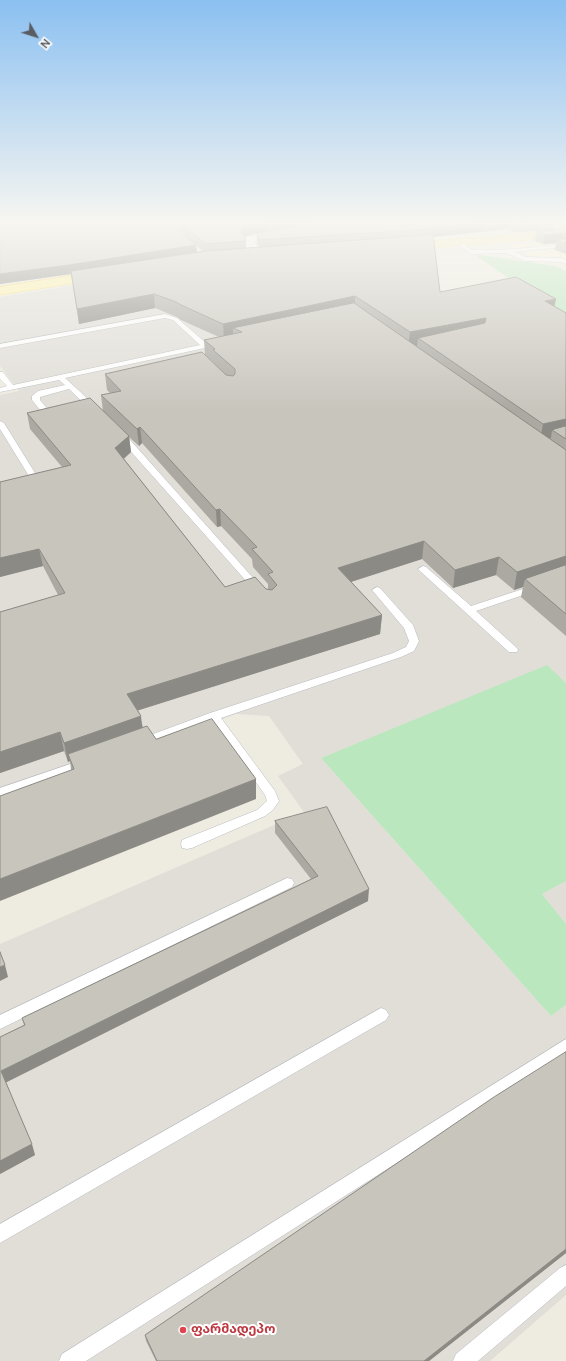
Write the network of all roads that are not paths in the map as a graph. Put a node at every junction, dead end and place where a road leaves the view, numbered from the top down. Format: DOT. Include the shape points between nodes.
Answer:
graph roads {
  1 [pos="48,284"];
  2 [pos="0,291"];
  3 [pos="227,341"];
  4 [pos="0,346"];
  5 [pos="205,346"];
  6 [pos="0,374"];
  7 [pos="60,377"];
  8 [pos="71,386"];
  9 [pos="11,387"];
  10 [pos="0,390"];
  11 [pos="99,413"];
  12 [pos="52,419"];
  13 [pos="2,428"];
  14 [pos="114,428"];
  15 [pos="36,481"];
  16 [pos="423,569"];
  17 [pos="544,585"];
  18 [pos="377,590"];
  19 [pos="266,598"];
  20 [pos="469,610"];
  21 [pos="513,650"];
  22 [pos="214,716"];
  23 [pos="133,746"];
  24 [pos="96,759"];
  25 [pos="0,793"];
  26 [pos="187,844"];
  27 [pos="287,883"];
  28 [pos="381,1015"];
  29 [pos="0,1022"];
  30 [pos="566,1046"];
  31 [pos="0,1234"];
  32 [pos="566,1274"];
  33 [pos="69,1361"];
  34 [pos="463,1361"];
  1 -- 2 [label="main road"];
  3 -- 5 [label="lane"];
  4 -- 5 [label="lane" via="165,316 175,319"];
  5 -- 7 [label="lane" via="192,352"];
  6 -- 9 [label="lane"];
  7 -- 8 [label="lane"];
  7 -- 9 [label="lane"];
  8 -- 11 [label="lane"];
  8 -- 12 [label="lane" via="36,396 36,400"];
  9 -- 10 [label="lane"];
  13 -- 15 [label="lane"];
  14 -- 19 [label="lane"];
  16 -- 20 [label="lane"];
  17 -- 20 [label="lane"];
  18 -- 22 [label="lane" via="409,627 414,641 410,649"];
  20 -- 21 [label="lane"];
  22 -- 23 [label="lane"];
  22 -- 26 [label="lane" via="271,794 273,801 261,813"];
  24 -- 25 [label="lane"];
  27 -- 29 [label="lane"];
  28 -- 31 [label="lane"];
  30 -- 33 [label="lane"];
  32 -- 34 [label="lane"];
}
